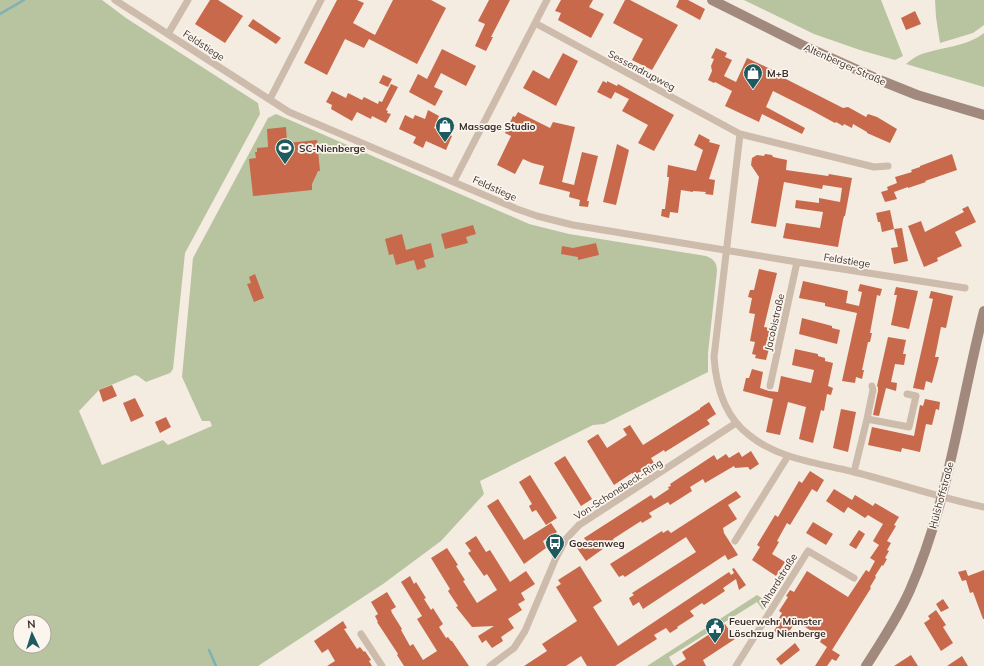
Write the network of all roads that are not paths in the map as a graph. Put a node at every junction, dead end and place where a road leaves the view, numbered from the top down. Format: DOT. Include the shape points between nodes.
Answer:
graph roads {
  1 [pos="115,0"];
  2 [pos="188,0"];
  3 [pos="321,0"];
  4 [pos="547,0"];
  5 [pos="712,0"];
  6 [pos="536,23"];
  7 [pos="168,34"];
  8 [pos="270,100"];
  9 [pos="984,115"];
  10 [pos="740,134"];
  11 [pos="888,166"];
  12 [pos="454,181"];
  13 [pos="726,250"];
  14 [pos="797,262"];
  15 [pos="965,288"];
  16 [pos="984,311"];
  17 [pos="770,386"];
  18 [pos="872,386"];
  19 [pos="907,394"];
  20 [pos="867,419"];
  21 [pos="736,423"];
  22 [pos="788,456"];
  23 [pos="854,472"];
  24 [pos="942,496"];
  25 [pos="984,507"];
  26 [pos="735,541"];
  27 [pos="854,578"];
  28 [pos="361,634"];
  29 [pos="382,666"];
  30 [pos="490,666"];
  31 [pos="736,666"];
  32 [pos="866,666"];
  1 -- 7 [label="street, Feldstiege"];
  2 -- 7 [label="street, Feldstiege"];
  3 -- 8 [label="street"];
  4 -- 6 [label="street"];
  5 -- 9 [label="main road, Altenberger Straße" via="896,87"];
  6 -- 10 [label="street, Sessendrupweg"];
  6 -- 12 [label="street"];
  7 -- 8 [label="street, Feldstiege"];
  8 -- 12 [label="street, Feldstiege" via="289,112"];
  10 -- 11 [label="street, Sessendrupweg" via="874,167"];
  10 -- 13 [label="street"];
  12 -- 13 [label="street, Feldstiege" via="517,209 553,221"];
  13 -- 14 [label="street, Feldstiege"];
  13 -- 21 [label="street" via="714,357 719,390"];
  14 -- 15 [label="street, Feldstiege"];
  14 -- 17 [label="street, Jacobistraße"];
  16 -- 24 [label="main road, Hülshoffstraße"];
  18 -- 20 [label="street"];
  19 -- 20 [label="street" via="916,396 909,427"];
  20 -- 23 [label="street"];
  21 -- 22 [label="street" via="760,444"];
  21 -- 30 [label="street, Von-Schonebeck-Ring" via="579,524 566,539 525,631 514,648"];
  22 -- 23 [label="street"];
  22 -- 26 [label="street"];
  23 -- 24 [label="street"];
  24 -- 25 [label="street"];
  24 -- 32 [label="main road, Hülshoffstraße" via="910,589"];
  27 -- 31 [label="street, Alhardstraße" via="808,550"];
  28 -- 29 [label="street"];
}
